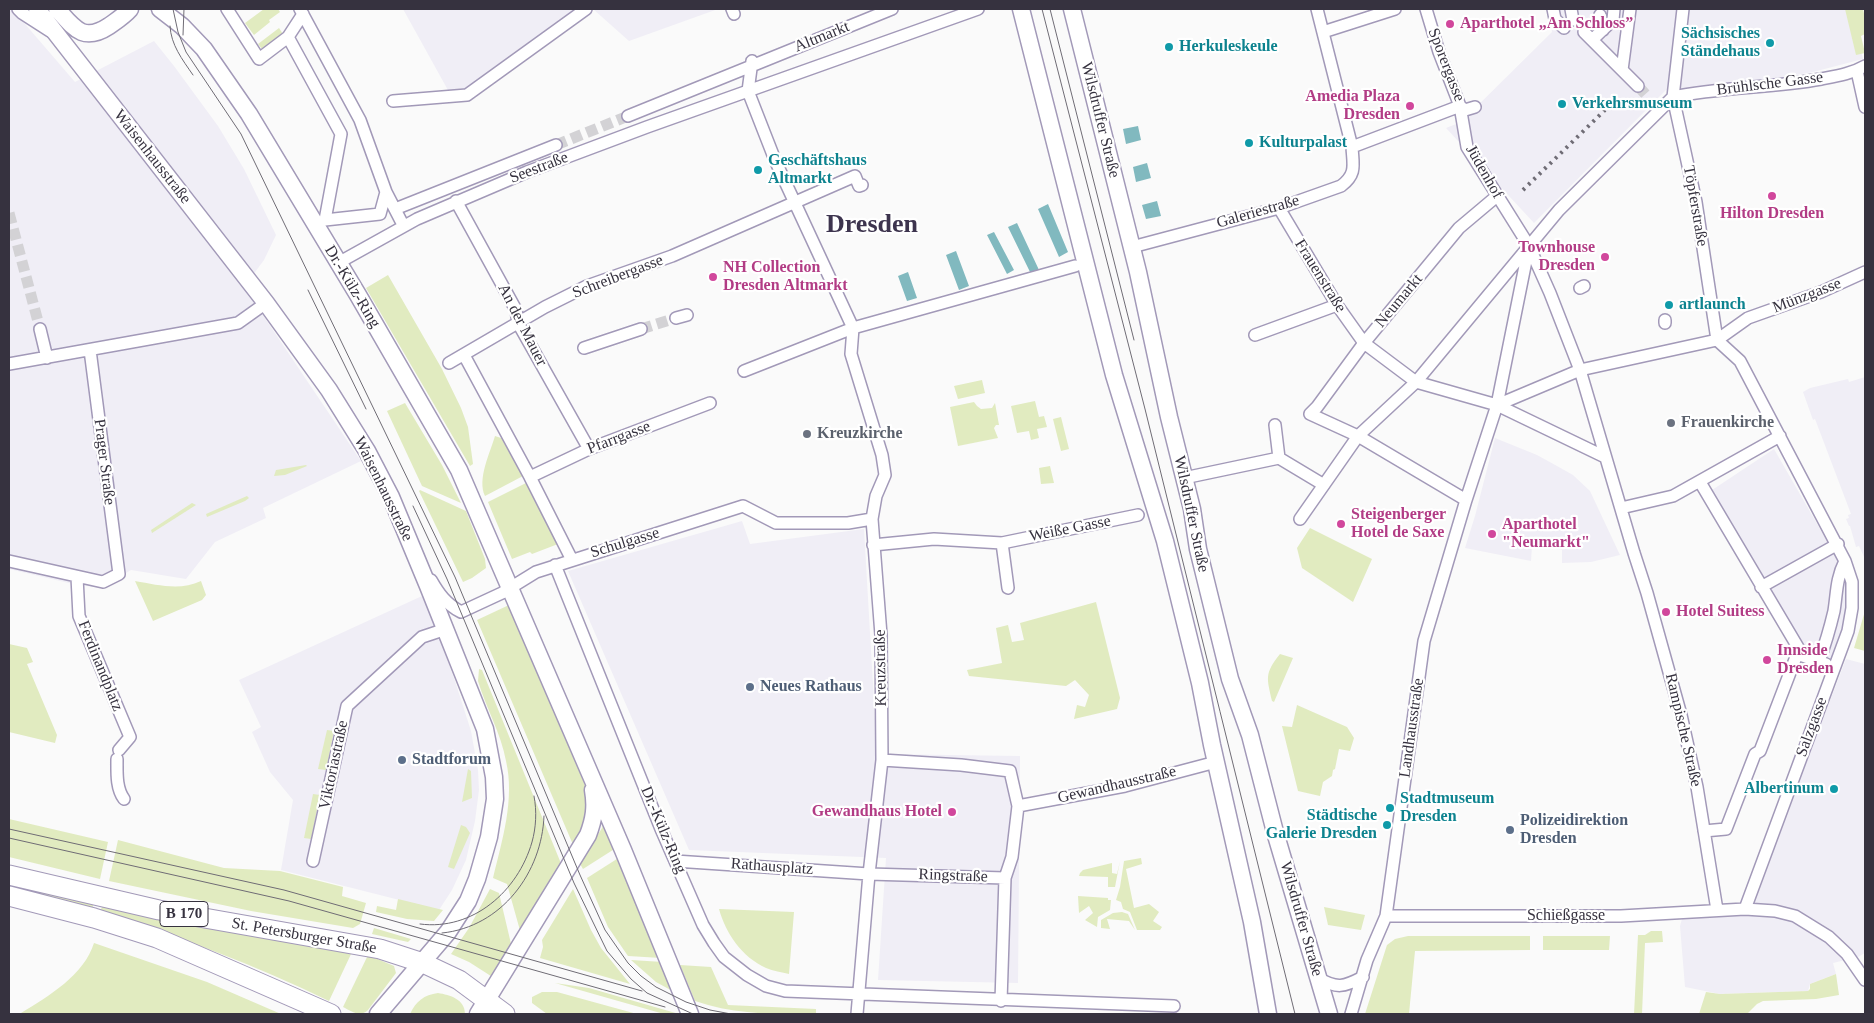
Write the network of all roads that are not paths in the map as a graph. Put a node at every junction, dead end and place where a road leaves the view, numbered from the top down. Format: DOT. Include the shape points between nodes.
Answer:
graph roads {
  1 [pos="18,9"];
  2 [pos="37,9"];
  3 [pos="57,9"];
  4 [pos="130,9"];
  5 [pos="160,9"];
  6 [pos="227,9"];
  7 [pos="892,9"];
  8 [pos="978,9"];
  9 [pos="1021,9"];
  10 [pos="1072,9"];
  11 [pos="1317,9"];
  12 [pos="1395,9"];
  13 [pos="1426,9"];
  14 [pos="1553,9"];
  15 [pos="1614,9"];
  16 [pos="1630,9"];
  17 [pos="1683,9"];
  18 [pos="590,10"];
  19 [pos="302,11"];
  20 [pos="1600,15"];
  21 [pos="1568,18"];
  22 [pos="1603,30"];
  23 [pos="1323,32"];
  24 [pos="288,38"];
  25 [pos="62,41"];
  26 [pos="752,61"];
  27 [pos="1861,68"];
  28 [pos="1622,70"];
  29 [pos="1638,86"];
  30 [pos="748,91"];
  31 [pos="1672,98"];
  32 [pos="393,101"];
  33 [pos="1460,106"];
  34 [pos="1475,107"];
  35 [pos="1865,107"];
  36 [pos="628,116"];
  37 [pos="556,145"];
  38 [pos="1352,147"];
  39 [pos="864,184"];
  40 [pos="386,192"];
  41 [pos="1497,196"];
  42 [pos="456,201"];
  43 [pos="794,203"];
  44 [pos="395,208"];
  45 [pos="1279,208"];
  46 [pos="401,221"];
  47 [pos="1529,246"];
  48 [pos="1132,247"];
  49 [pos="338,263"];
  50 [pos="1075,266"];
  51 [pos="1865,272"];
  52 [pos="266,303"];
  53 [pos="1337,305"];
  54 [pos="518,324"];
  55 [pos="853,328"];
  56 [pos="40,329"];
  57 [pos="641,329"];
  58 [pos="1255,335"];
  59 [pos="1717,340"];
  60 [pos="1364,343"];
  61 [pos="584,348"];
  62 [pos="90,350"];
  63 [pos="464,354"];
  64 [pos="47,358"];
  65 [pos="449,362"];
  66 [pos="9,364"];
  67 [pos="1580,370"];
  68 [pos="744,371"];
  69 [pos="1416,382"];
  70 [pos="710,403"];
  71 [pos="1497,405"];
  72 [pos="1275,425"];
  73 [pos="1780,436"];
  74 [pos="1354,441"];
  75 [pos="589,449"];
  76 [pos="1606,457"];
  77 [pos="1280,458"];
  78 [pos="530,477"];
  79 [pos="1184,478"];
  80 [pos="1700,482"];
  81 [pos="1324,485"];
  82 [pos="1465,505"];
  83 [pos="1621,508"];
  84 [pos="1138,515"];
  85 [pos="872,519"];
  86 [pos="1300,519"];
  87 [pos="408,539"];
  88 [pos="1002,542"];
  89 [pos="1838,544"];
  90 [pos="873,545"];
  91 [pos="572,560"];
  92 [pos="9,561"];
  93 [pos="1845,561"];
  94 [pos="555,565"];
  95 [pos="77,577"];
  96 [pos="1761,587"];
  97 [pos="511,588"];
  98 [pos="1008,588"];
  99 [pos="446,629"];
  100 [pos="1797,654"];
  101 [pos="1819,661"];
  102 [pos="1835,666"];
  103 [pos="882,760"];
  104 [pos="1216,762"];
  105 [pos="589,771"];
  106 [pos="124,799"];
  107 [pos="1018,806"];
  108 [pos="1704,832"];
  109 [pos="314,861"];
  110 [pos="675,861"];
  111 [pos="869,874"];
  112 [pos="9,875"];
  113 [pos="1005,878"];
  114 [pos="9,896"];
  115 [pos="1745,909"];
  116 [pos="1717,910"];
  117 [pos="1386,916"];
  118 [pos="423,963"];
  119 [pos="1861,964"];
  120 [pos="1362,977"];
  121 [pos="1318,978"];
  122 [pos="1865,980"];
  123 [pos="859,994"];
  124 [pos="394,995"];
  125 [pos="1001,1001"];
  126 [pos="1174,1006"];
  127 [pos="483,1007"];
  128 [pos="1267,1008"];
  129 [pos="331,1014"];
  130 [pos="378,1014"];
  131 [pos="396,1014"];
  132 [pos="505,1014"];
  133 [pos="690,1014"];
  134 [pos="857,1014"];
  135 [pos="1329,1014"];
  136 [pos="1351,1014"];
  1 -- 25 [label="street"];
  2 -- 25 [label="main road, Waisenhausstraße"];
  3 -- 4 [label="main road" via="72,26 87,34 102,31"];
  5 -- 49 [label="main road, Dr.-Külz-Ring" via="191,35 220,72 249,114"];
  6 -- 24 [label="street" via="259,59"];
  7 -- 26 [label="street, Altmarkt"];
  8 -- 30 [label="street, Seestraße"];
  9 -- 104 [label="main road, Wilsdruffer Straße" via="1114,376 1165,541"];
  10 -- 48 [label="main road, Wilsdruffer Straße"];
  11 -- 23 [label="street, Galeriestraße"];
  12 -- 23 [label="street"];
  13 -- 33 [label="street, Sporergasse"];
  14 -- 21 [label="street" via="1556,19"];
  15 -- 22 [label="street" via="1613,20"];
  16 -- 28 [label="street"];
  17 -- 31 [label="street"];
  18 -- 32 [label="street" via="467,95"];
  19 -- 24 [label="street"];
  19 -- 40 [label="street" via="360,120"];
  20 -- 22 [label="street"];
  22 -- 28 [label="street" via="1588,36"];
  23 -- 38 [label="street, Galeriestraße"];
  24 -- 40 [label="street" via="341,134 325,220 380,214"];
  25 -- 52 [label="main road, Waisenhausstraße"];
  26 -- 30 [label="street"];
  26 -- 36 [label="street"];
  27 -- 31 [label="street, Brühlsche Gasse" via="1810,81"];
  27 -- 35 [label="street"];
  28 -- 29 [label="street"];
  30 -- 42 [label="street, Seestraße" via="647,126"];
  30 -- 43 [label="street"];
  31 -- 47 [label="street" via="1559,210"];
  31 -- 59 [label="street, Töpferstraße" via="1696,202"];
  33 -- 34 [label="street, Sporergasse" via="1466,110"];
  33 -- 38 [label="street"];
  33 -- 41 [label="street, Jüdenhof" via="1467,147"];
  37 -- 44 [label="street, Seestraße"];
  38 -- 45 [label="street, Galeriestraße" via="1354,169 1349,180"];
  39 -- 43 [label="street, Schreibergasse" via="859,186 855,176"];
  40 -- 44 [label="street"];
  41 -- 47 [label="street, Jüdenhof"];
  41 -- 60 [label="street, Neumarkt" via="1459,228"];
  42 -- 49 [label="street, Seestraße"];
  42 -- 54 [label="street, An der Mauer" via="516,310"];
  43 -- 54 [label="street, Schreibergasse" via="672,256 587,286"];
  43 -- 55 [label="street"];
  44 -- 46 [label="street"];
  45 -- 48 [label="street, Galeriestraße"];
  45 -- 53 [label="street, Frauenstraße"];
  47 -- 67 [label="street, Rampische Straße"];
  47 -- 69 [label="street"];
  47 -- 71 [label="street, Landhausstraße"];
  48 -- 79 [label="main road, Wilsdruffer Straße"];
  49 -- 97 [label="main road, Dr.-Külz-Ring" via="459,470"];
  50 -- 55 [label="street"];
  51 -- 59 [label="street, Münzgasse" via="1821,292 1748,318"];
  52 -- 62 [label="street" via="238,323"];
  52 -- 87 [label="main road, Waisenhausstraße" via="329,390 367,451"];
  53 -- 58 [label="street"];
  53 -- 60 [label="street, Frauenstraße"];
  54 -- 63 [label="street, Schreibergasse"];
  54 -- 75 [label="street, An der Mauer"];
  55 -- 68 [label="street"];
  55 -- 85 [label="street, Kreuzstraße" via="851,354 882,455 885,475 876,496"];
  56 -- 64 [label="street"];
  57 -- 61 [label="street"];
  59 -- 67 [label="street"];
  59 -- 73 [label="street, Salzgasse" via="1740,361"];
  60 -- 69 [label="street, Frauenstraße"];
  60 -- 74 [label="street, Neumarkt" via="1310,414"];
  62 -- 64 [label="street"];
  62 -- 95 [label="street, Prager Straße" via="119,574 103,582"];
  63 -- 65 [label="street, Schreibergasse"];
  63 -- 78 [label="street"];
  64 -- 66 [label="street"];
  67 -- 71 [label="street"];
  67 -- 76 [label="street, Rampische Straße"];
  69 -- 71 [label="street"];
  69 -- 74 [label="street"];
  70 -- 75 [label="street, Pfarrgasse"];
  71 -- 76 [label="street"];
  71 -- 82 [label="street, Landhausstraße"];
  72 -- 77 [label="street"];
  73 -- 80 [label="street"];
  73 -- 89 [label="street, Salzgasse"];
  74 -- 81 [label="street"];
  74 -- 82 [label="street"];
  75 -- 78 [label="street, Pfarrgasse"];
  76 -- 83 [label="street, Rampische Straße"];
  77 -- 79 [label="street"];
  77 -- 81 [label="street"];
  78 -- 91 [label="street"];
  79 -- 121 [label="main road, Wilsdruffer Straße" via="1230,679 1250,735"];
  80 -- 83 [label="street" via="1673,496"];
  80 -- 96 [label="street"];
  81 -- 86 [label="street"];
  82 -- 117 [label="street, Landhausstraße" via="1424,641"];
  83 -- 108 [label="street, Rampische Straße" via="1684,724"];
  84 -- 88 [label="street, Weiße Gasse"];
  85 -- 90 [label="street, Kreuzstraße"];
  85 -- 91 [label="street, Schulgasse" via="848,523 776,524 743,506"];
  87 -- 97 [label="street" via="444,599 461,612"];
  87 -- 99 [label="main road, Waisenhausstraße"];
  88 -- 90 [label="street, Weiße Gasse" via="934,539"];
  88 -- 98 [label="street"];
  89 -- 93 [label="street, Salzgasse"];
  89 -- 96 [label="street"];
  90 -- 103 [label="street, Kreuzstraße" via="881,636"];
  91 -- 94 [label="street, Schulgasse"];
  92 -- 95 [label="street"];
  93 -- 101 [label="street" via="1836,584 1832,620"];
  93 -- 102 [label="street, Salzgasse" via="1852,582 1852,608"];
  94 -- 97 [label="street, Schulgasse" via="536,572"];
  94 -- 110 [label="street, Dr.-Külz-Ring"];
  95 -- 106 [label="street, Ferdinandplatz" via="79,616 130,737 118,755 117,778"];
  96 -- 100 [label="street" via="1799,649"];
  97 -- 105 [label="main road, Dr.-Külz-Ring"];
  99 -- 109 [label="street, Viktoriastraße" via="422,637 347,706"];
  99 -- 118 [label="main road, Waisenhausstraße" via="485,729 495,799 489,837 468,901"];
  100 -- 101 [label="street"];
  100 -- 108 [label="street" via="1726,829"];
  101 -- 102 [label="street"];
  102 -- 115 [label="street, Salzgasse"];
  103 -- 107 [label="street" via="1010,771"];
  103 -- 111 [label="street, Kreuzstraße"];
  104 -- 107 [label="street, Gewandhausstraße" via="1125,786"];
  104 -- 128 [label="main road, Wilsdruffer Straße" via="1252,922"];
  105 -- 127 [label="main road, Dr.-Külz-Ring" via="595,802 594,820 588,835"];
  105 -- 133 [label="main road, Dr.-Külz-Ring"];
  107 -- 113 [label="street" via="1012,856"];
  108 -- 116 [label="street, Rampische Straße"];
  110 -- 111 [label="street, Rathausplatz"];
  110 -- 123 [label="street, Dr.-Külz-Ring" via="714,943 724,957 747,975 766,986 785,991"];
  111 -- 113 [label="street, Ringstraße"];
  111 -- 123 [label="street, Kreuzstraße"];
  112 -- 118 [label="main road, St. Petersburger Straße / B 170" via="159,910 360,944"];
  113 -- 125 [label="street, Ringstraße"];
  114 -- 129 [label="main road, B 170" via="157,938"];
  115 -- 116 [label="street, Schießgasse"];
  115 -- 119 [label="street, Schießgasse" via="1774,911 1801,919 1830,937"];
  116 -- 117 [label="street, Schießgasse" via="1621,916"];
  117 -- 120 [label="street, Landhausstraße"];
  118 -- 124 [label="main road, Waisenhausstraße"];
  118 -- 127 [label="main road, B 170" via="460,980"];
  119 -- 122 [label="street, Schießgasse"];
  120 -- 121 [label="street" via="1339,986"];
  120 -- 136 [label="street, Landhausstraße"];
  121 -- 135 [label="main road, Wilsdruffer Straße"];
  123 -- 125 [label="street"];
  123 -- 134 [label="street, Kreuzstraße"];
  124 -- 130 [label="main road, Waisenhausstraße"];
  124 -- 131 [label="main road"];
  125 -- 126 [label="street"];
  127 -- 132 [label="main road, B 170"];
}
